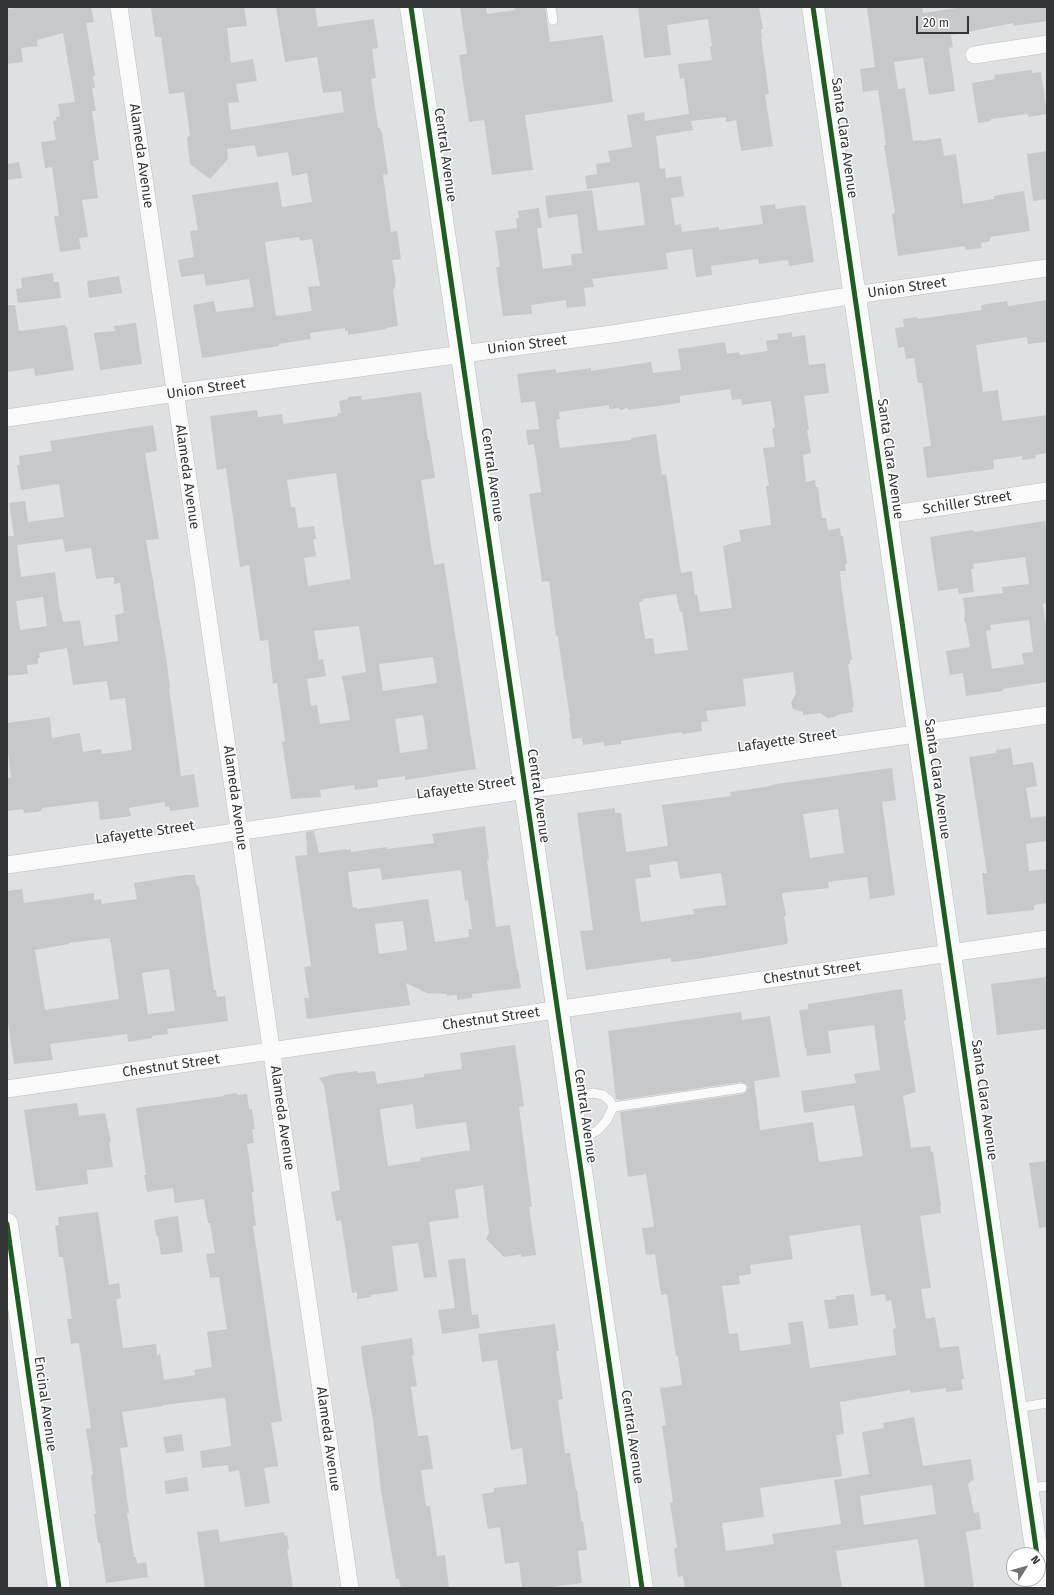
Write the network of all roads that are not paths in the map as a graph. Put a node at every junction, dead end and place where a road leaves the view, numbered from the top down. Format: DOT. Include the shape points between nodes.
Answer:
graph roads {
  1 [pos="120,7"];
  2 [pos="411,7"];
  3 [pos="551,7"];
  4 [pos="812,7"];
  5 [pos="553,20"];
  6 [pos="1047,44"];
  7 [pos="974,55"];
  8 [pos="1047,268"];
  9 [pos="855,295"];
  10 [pos="462,353"];
  11 [pos="176,393"];
  12 [pos="7,418"];
  13 [pos="1047,492"];
  14 [pos="887,515"];
  15 [pos="1047,715"];
  16 [pos="918,734"];
  17 [pos="526,791"];
  18 [pos="240,832"];
  19 [pos="7,865"];
  20 [pos="1047,939"];
  21 [pos="950,953"];
  22 [pos="557,1009"];
  23 [pos="272,1052"];
  24 [pos="742,1088"];
  25 [pos="7,1089"];
  26 [pos="570,1097"];
  27 [pos="613,1107"];
  28 [pos="576,1135"];
  29 [pos="7,1224"];
  30 [pos="1047,1403"];
  31 [pos="1016,1408"];
  32 [pos="1038,1487"];
  33 [pos="1038,1547"];
  34 [pos="59,1588"];
  35 [pos="350,1588"];
  36 [pos="642,1588"];
  1 -- 11 [label="street, Alameda Avenue"];
  2 -- 10 [label="street, Central Avenue"];
  3 -- 5 [label="lane"];
  4 -- 9 [label="street, Santa Clara Avenue"];
  6 -- 7 [label="street"];
  8 -- 9 [label="street, Union Street"];
  9 -- 10 [label="street, Union Street" via="619,332"];
  9 -- 14 [label="street, Santa Clara Avenue"];
  10 -- 11 [label="street, Union Street"];
  10 -- 17 [label="street, Central Avenue"];
  11 -- 12 [label="street, Union Street"];
  11 -- 18 [label="street, Alameda Avenue"];
  13 -- 14 [label="street, Schiller Street"];
  14 -- 16 [label="street, Santa Clara Avenue"];
  15 -- 16 [label="street, Lafayette Street"];
  16 -- 17 [label="street, Lafayette Street"];
  16 -- 21 [label="street, Santa Clara Avenue"];
  17 -- 18 [label="street, Lafayette Street"];
  17 -- 22 [label="street, Central Avenue"];
  18 -- 19 [label="street, Lafayette Street"];
  18 -- 23 [label="street, Alameda Avenue"];
  20 -- 21 [label="street, Chestnut Street"];
  21 -- 22 [label="street, Chestnut Street"];
  21 -- 31 [label="street, Santa Clara Avenue"];
  22 -- 23 [label="street, Chestnut Street"];
  22 -- 26 [label="street, Central Avenue"];
  23 -- 25 [label="street, Chestnut Street"];
  23 -- 35 [label="street, Alameda Avenue"];
  24 -- 27 [label="lane"];
  26 -- 27 [label="lane" via="603,1095"];
  26 -- 28 [label="street, Central Avenue"];
  27 -- 28 [label="lane" via="607,1120 598,1130 590,1134"];
  28 -- 36 [label="street, Central Avenue"];
  29 -- 34 [label="street, Encinal Avenue"];
  30 -- 31 [label="lane"];
  31 -- 32 [label="street, Santa Clara Avenue"];
  32 -- 33 [label="street, Santa Clara Avenue"];
}
